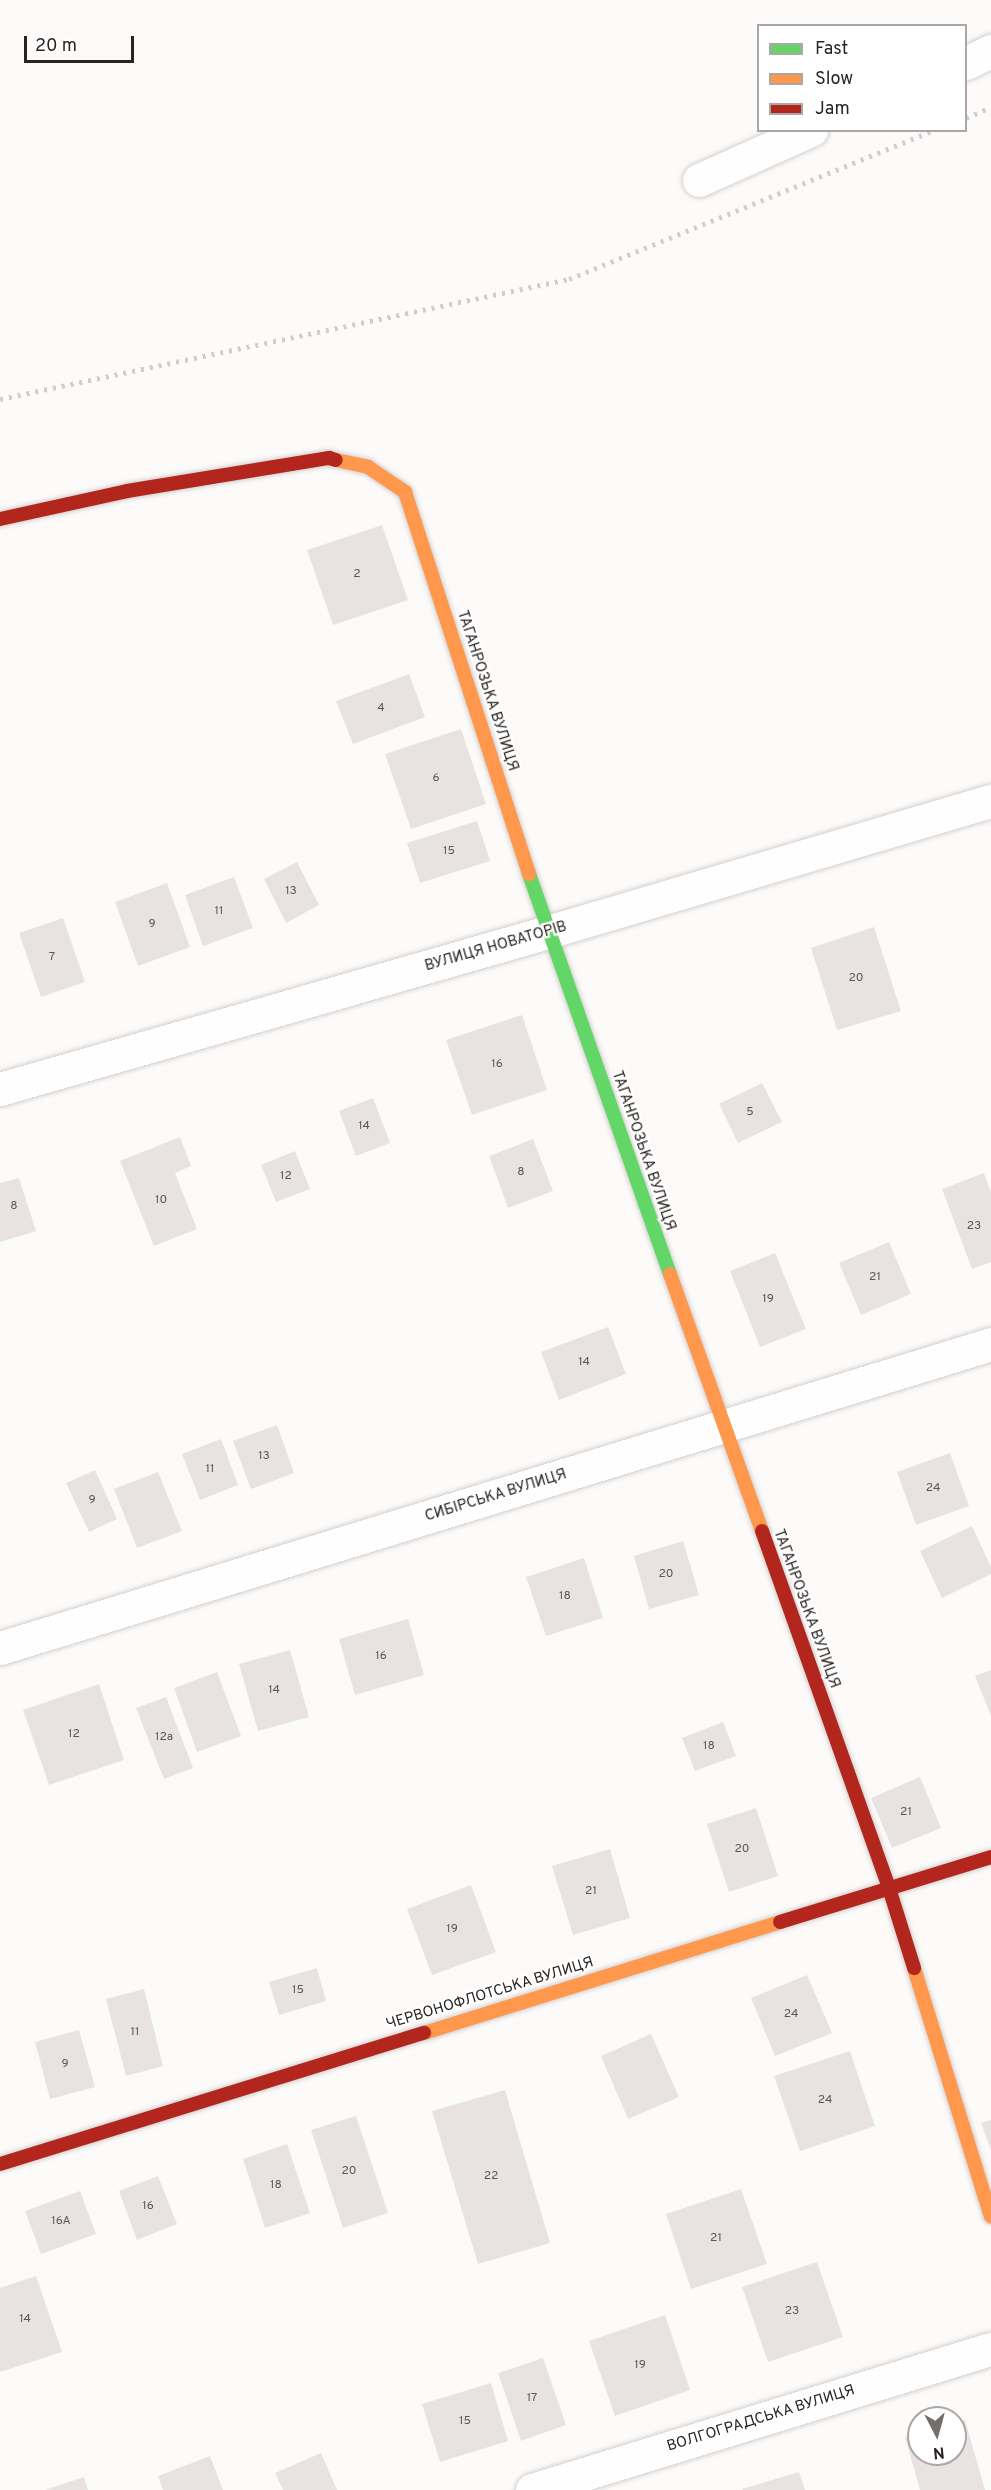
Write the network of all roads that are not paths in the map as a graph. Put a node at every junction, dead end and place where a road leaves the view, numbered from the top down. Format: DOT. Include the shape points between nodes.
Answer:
graph roads {
  1 [pos="991,51"];
  2 [pos="967,63"];
  3 [pos="807,132"];
  4 [pos="699,180"];
  5 [pos="0,519"];
  6 [pos="991,801"];
  7 [pos="548,932"];
  8 [pos="0,1089"];
  9 [pos="991,1344"];
  10 [pos="723,1427"];
  11 [pos="0,1648"];
  12 [pos="991,1857"];
  13 [pos="889,1888"];
  14 [pos="0,2164"];
  15 [pos="991,2216"];
  16 [pos="991,2349"];
  17 [pos="532,2490"];
  1 -- 2 [label="street"];
  3 -- 4 [label="street"];
  5 -- 7 [label="street, ТАГАНРОЗЬКА ВУЛИЦЯ" via="127,491 329,458 368,467 405,492"];
  6 -- 7 [label="street, ВУЛИЦЯ НОВАТОРІВ"];
  7 -- 8 [label="street, ВУЛИЦЯ НОВАТОРІВ"];
  7 -- 10 [label="street, ТАГАНРОЗЬКА ВУЛИЦЯ"];
  9 -- 10 [label="street, СИБІРСЬКА ВУЛИЦЯ"];
  10 -- 11 [label="street, СИБІРСЬКА ВУЛИЦЯ"];
  10 -- 13 [label="street, ТАГАНРОЗЬКА ВУЛИЦЯ"];
  12 -- 13 [label="street, ЧЕРВОНОФЛОТСЬКА ВУЛИЦЯ"];
  13 -- 14 [label="street, ЧЕРВОНОФЛОТСЬКА ВУЛИЦЯ"];
  13 -- 15 [label="street, ТАГАНРОЗЬКА ВУЛИЦЯ"];
  16 -- 17 [label="street, ВОЛГОГРАДСЬКА ВУЛИЦЯ"];
}
